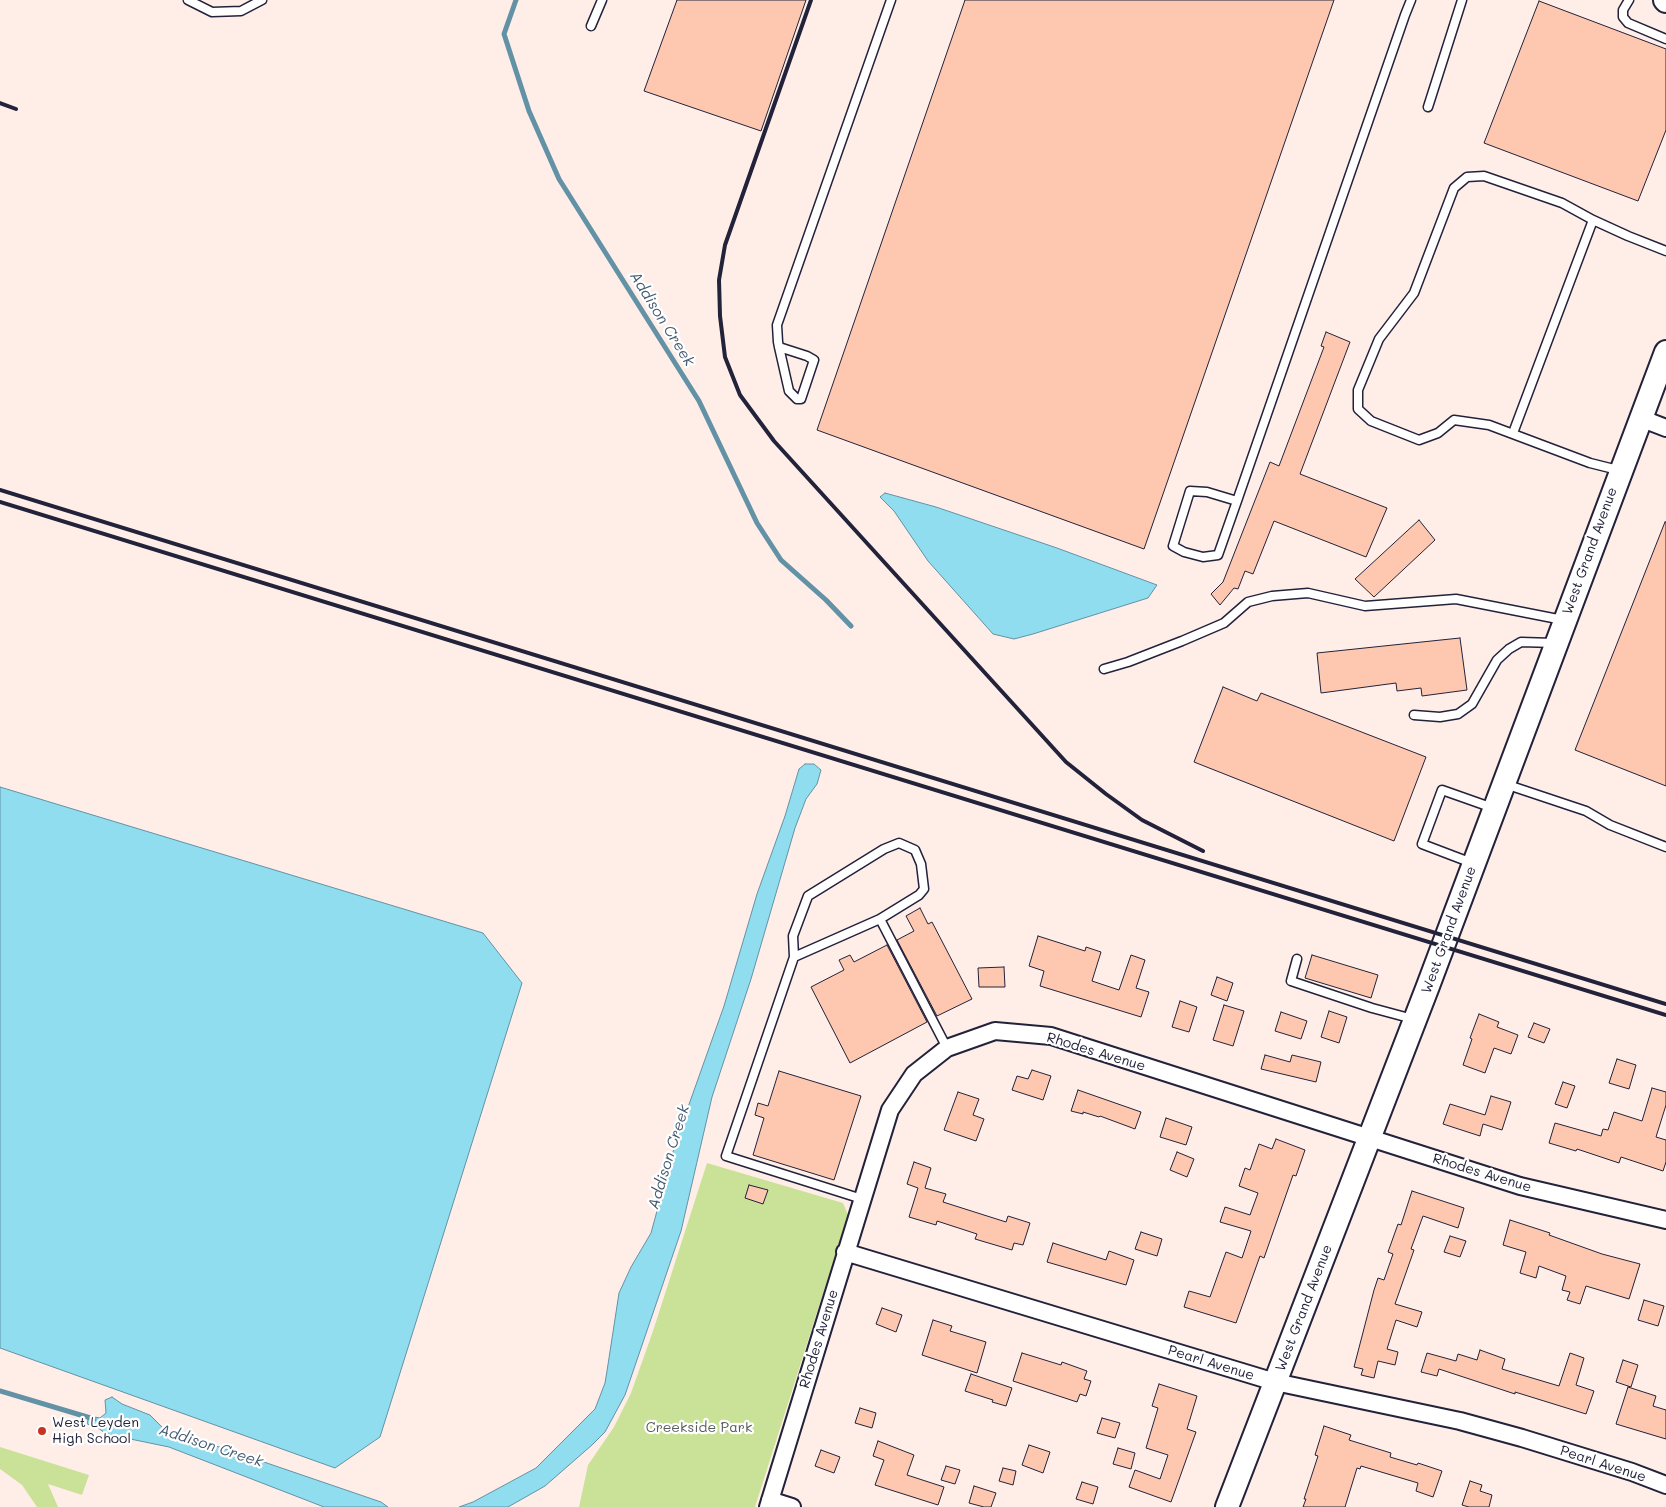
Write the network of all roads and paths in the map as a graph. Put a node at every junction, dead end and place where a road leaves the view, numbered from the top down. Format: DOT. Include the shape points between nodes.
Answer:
graph roads {
  1 [pos="188,0"];
  2 [pos="262,0"];
  3 [pos="602,0"];
  4 [pos="891,0"];
  5 [pos="1411,0"];
  6 [pos="1462,0"];
  7 [pos="1629,0"];
  8 [pos="591,26"];
  9 [pos="1666,39"];
  10 [pos="1428,107"];
  11 [pos="1593,220"];
  12 [pos="1666,251"];
  13 [pos="779,347"];
  14 [pos="1666,352"];
  15 [pos="1640,418"];
  16 [pos="1666,428"];
  17 [pos="1513,433"];
  18 [pos="1620,470"];
  19 [pos="1237,501"];
  20 [pos="1565,620"];
  21 [pos="1556,643"];
  22 [pos="1104,669"];
  23 [pos="1414,715"];
  24 [pos="1504,784"];
  25 [pos="1494,809"];
  26 [pos="1666,847"];
  27 [pos="1474,864"];
  28 [pos="880,920"];
  29 [pos="794,957"];
  30 [pos="1297,960"];
  31 [pos="1415,1020"];
  32 [pos="947,1048"];
  33 [pos="1369,1138"];
  34 [pos="862,1199"];
  35 [pos="1666,1220"];
  36 [pos="845,1252"];
  37 [pos="1275,1382"];
  38 [pos="1666,1486"];
  39 [pos="769,1504"];
  40 [pos="792,1507"];
  41 [pos="1227,1507"];
  1 -- 2 [label="lane" via="212,12 241,11"];
  3 -- 8 [label="lane"];
  4 -- 13 [label="lane" via="777,325"];
  5 -- 19 [label="lane"];
  6 -- 10 [label="lane"];
  7 -- 9 [label="lane" via="1623,10 1623,17 1628,23"];
  11 -- 12 [label="lane"];
  11 -- 17 [label="lane"];
  11 -- 17 [label="lane" via="1562,202 1484,176 1467,177 1454,188 1414,293 1378,339 1358,390 1358,409 1370,421 1419,440 1438,433 1454,420 1489,425"];
  13 -- 13 [label="lane" via="789,390 801,399 814,360"];
  14 -- 15 [label="main road, West Grand Avenue"];
  15 -- 16 [label="street"];
  15 -- 18 [label="main road, West Grand Avenue"];
  17 -- 18 [label="lane"];
  18 -- 20 [label="main road, West Grand Avenue"];
  19 -- 19 [label="lane" via="1218,555 1203,557 1173,546 1190,491 1208,492"];
  20 -- 21 [label="main road, West Grand Avenue"];
  20 -- 22 [label="lane" via="1456,599 1365,606 1308,594 1272,596 1248,602 1224,622 1182,641"];
  21 -- 23 [label="lane" via="1521,642 1510,649 1497,660 1472,704 1458,714 1440,717"];
  21 -- 24 [label="main road, West Grand Avenue"];
  24 -- 25 [label="main road, West Grand Avenue"];
  24 -- 26 [label="lane" via="1586,811 1610,825"];
  25 -- 27 [label="main road, West Grand Avenue"];
  25 -- 27 [label="lane" via="1442,790 1422,844"];
  27 -- 31 [label="main road, West Grand Avenue"];
  28 -- 29 [label="lane"];
  28 -- 29 [label="lane" via="924,889 921,864 915,850 899,843 808,896 794,936"];
  28 -- 32 [label="lane"];
  29 -- 34 [label="lane" via="726,1156"];
  30 -- 31 [label="lane" via="1292,981"];
  31 -- 33 [label="main road, West Grand Avenue"];
  32 -- 33 [label="street, Rhodes Avenue" via="996,1031 1051,1036"];
  32 -- 34 [label="street, Rhodes Avenue" via="914,1074 890,1110"];
  33 -- 35 [label="street, Rhodes Avenue" via="1520,1186"];
  33 -- 37 [label="main road, West Grand Avenue"];
  34 -- 36 [label="street, Rhodes Avenue"];
  36 -- 37 [label="street, Pearl Avenue"];
  36 -- 39 [label="street, Rhodes Avenue"];
  37 -- 38 [label="street, Pearl Avenue" via="1460,1422 1623,1469"];
  37 -- 41 [label="main road, West Grand Avenue"];
  39 -- 40 [label="street"];
}
